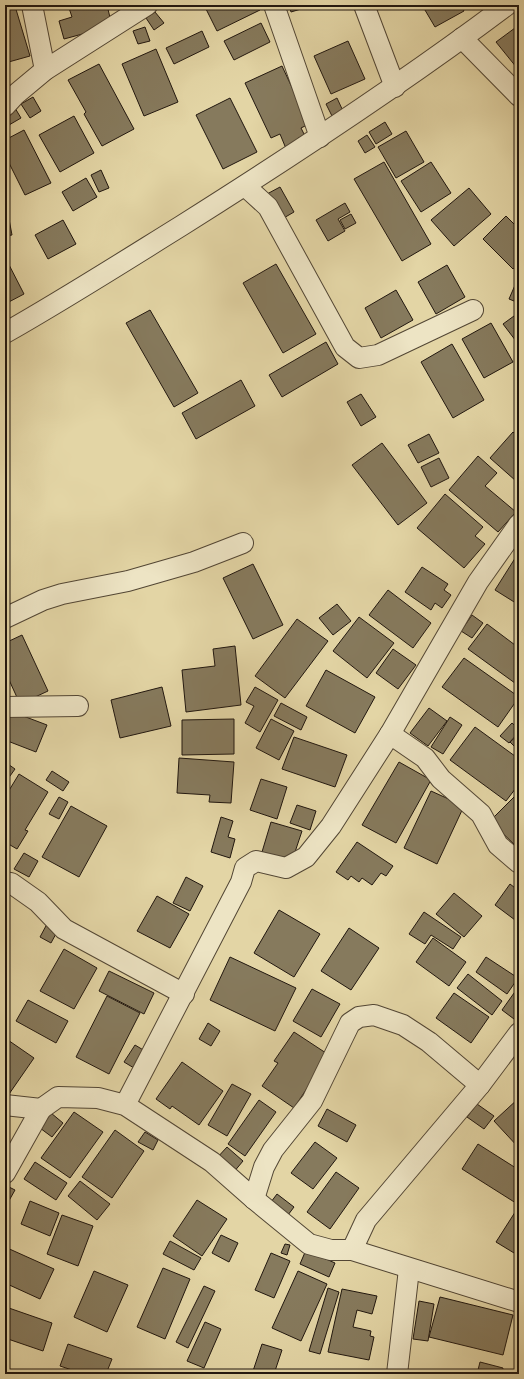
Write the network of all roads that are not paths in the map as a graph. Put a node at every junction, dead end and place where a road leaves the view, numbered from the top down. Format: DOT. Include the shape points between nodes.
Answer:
graph roads {
  1 [pos="32,5"];
  2 [pos="147,5"];
  3 [pos="274,5"];
  4 [pos="364,5"];
  5 [pos="507,5"];
  6 [pos="462,38"];
  7 [pos="45,70"];
  8 [pos="395,87"];
  9 [pos="519,96"];
  10 [pos="5,106"];
  11 [pos="320,137"];
  12 [pos="245,186"];
  13 [pos="473,310"];
  14 [pos="5,333"];
  15 [pos="519,524"];
  16 [pos="243,543"];
  17 [pos="5,618"];
  18 [pos="78,706"];
  19 [pos="5,707"];
  20 [pos="390,734"];
  21 [pos="519,863"];
  22 [pos="5,882"];
  23 [pos="184,994"];
  24 [pos="519,1033"];
  25 [pos="480,1085"];
  26 [pos="5,1105"];
  27 [pos="125,1105"];
  28 [pos="41,1109"];
  29 [pos="5,1173"];
  30 [pos="254,1200"];
  31 [pos="352,1250"];
  32 [pos="409,1269"];
  33 [pos="519,1302"];
  34 [pos="397,1374"];
  1 -- 7 [label="street"];
  2 -- 7 [label="street"];
  3 -- 11 [label="street"];
  4 -- 8 [label="street"];
  5 -- 6 [label="street"];
  6 -- 8 [label="street"];
  6 -- 9 [label="street"];
  7 -- 10 [label="street" via="15,94"];
  8 -- 11 [label="street"];
  11 -- 12 [label="street"];
  12 -- 13 [label="street" via="268,207 345,347 359,358 378,355"];
  12 -- 14 [label="street"];
  15 -- 20 [label="street" via="478,582"];
  16 -- 17 [label="street" via="194,562 128,581 62,594"];
  18 -- 19 [label="street"];
  20 -- 21 [label="street" via="425,758 442,779 481,814 498,845"];
  20 -- 23 [label="street" via="331,826 306,857 286,868 256,861 245,868 241,882"];
  22 -- 23 [label="street" via="11,883 38,902 64,929"];
  23 -- 27 [label="street"];
  24 -- 25 [label="street"];
  25 -- 30 [label="street" via="429,1042 403,1025 374,1015 359,1017 350,1023 312,1101 273,1150 264,1167"];
  25 -- 31 [label="street" via="366,1220"];
  26 -- 28 [label="street"];
  27 -- 28 [label="street" via="98,1098 58,1097"];
  27 -- 30 [label="street" via="212,1162"];
  28 -- 29 [label="street"];
  30 -- 31 [label="street" via="308,1244 331,1250"];
  31 -- 32 [label="street"];
  32 -- 33 [label="street"];
  32 -- 34 [label="street"];
}
